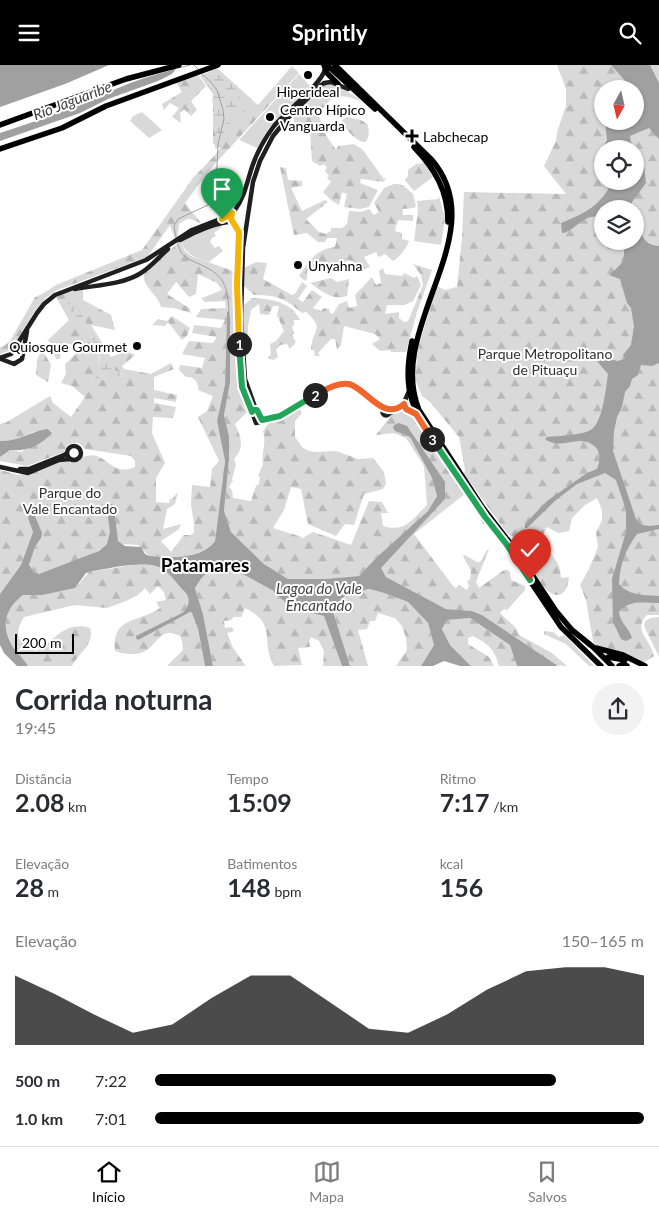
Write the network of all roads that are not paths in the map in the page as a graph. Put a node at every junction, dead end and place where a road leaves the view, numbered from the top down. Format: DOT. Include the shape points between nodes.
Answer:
graph roads {
  1 [pos="179,65"];
  2 [pos="217,65"];
  3 [pos="325,66"];
  4 [pos="337,66"];
  5 [pos="338,83"];
  6 [pos="318,85"];
  7 [pos="351,87"];
  8 [pos="0,125"];
  9 [pos="0,149"];
  10 [pos="259,156"];
  11 [pos="234,211"];
  12 [pos="247,216"];
  13 [pos="234,222"];
  14 [pos="180,239"];
  15 [pos="173,244"];
  16 [pos="146,260"];
  17 [pos="150,266"];
  18 [pos="98,279"];
  19 [pos="102,285"];
  20 [pos="63,292"];
  21 [pos="30,323"];
  22 [pos="13,351"];
  23 [pos="22,354"];
  24 [pos="0,358"];
  25 [pos="10,363"];
  26 [pos="413,379"];
  27 [pos="411,391"];
  28 [pos="419,397"];
  29 [pos="404,404"];
  30 [pos="253,409"];
  31 [pos="406,409"];
  32 [pos="385,410"];
  33 [pos="416,414"];
  34 [pos="436,437"];
  35 [pos="67,453"];
  36 [pos="70,459"];
  37 [pos="0,465"];
  38 [pos="470,495"];
  39 [pos="485,521"];
  40 [pos="549,610"];
  41 [pos="596,651"];
  42 [pos="613,652"];
  43 [pos="587,653"];
  44 [pos="606,657"];
  45 [pos="603,666"];
  46 [pos="611,666"];
  47 [pos="619,666"];
  48 [pos="627,666"];
  49 [pos="638,666"];
  50 [pos="645,666"];
  1 -- 8 [label="main road" via="126,79"];
  2 -- 9 [label="main road" via="106,106 54,131"];
  3 -- 5 [label="main road"];
  3 -- 6 [label="main road"];
  3 -- 7 [label="main road"];
  4 -- 7 [label="main road"];
  5 -- 6 [label="main road"];
  5 -- 7 [label="main road"];
  6 -- 10 [label="main road" via="279,120"];
  7 -- 26 [label="main road" via="434,163 445,180 451,201 450,237 417,336"];
  7 -- 27 [label="main road" via="427,161 439,179 446,202 446,237 414,335 408,368"];
  10 -- 11 [label="main road"];
  10 -- 12 [label="main road"];
  11 -- 12 [label="main road" via="243,207"];
  11 -- 13 [label="main road" via="230,218"];
  11 -- 14 [label="main road"];
  12 -- 13 [label="main road" via="241,223"];
  12 -- 30 [label="main road" via="241,265 240,318 245,379"];
  13 -- 14 [label="main road"];
  13 -- 30 [label="main road" via="239,232 237,291 241,375 243,389"];
  14 -- 15 [label="main road"];
  15 -- 16 [label="main road"];
  15 -- 17 [label="main road"];
  16 -- 17 [label="main road"];
  16 -- 18 [label="main road"];
  17 -- 19 [label="main road" via="134,276"];
  18 -- 19 [label="main road"];
  18 -- 20 [label="main road"];
  19 -- 20 [label="main road"];
  20 -- 21 [label="main road" via="44,304"];
  21 -- 22 [label="main road"];
  21 -- 23 [label="main road"];
  22 -- 23 [label="main road" via="18,350"];
  22 -- 24 [label="main road"];
  22 -- 25 [label="main road"];
  23 -- 25 [label="main road" via="17,363"];
  24 -- 25 [label="main road"];
  26 -- 27 [label="main road"];
  26 -- 28 [label="main road"];
  27 -- 28 [label="main road"];
  27 -- 29 [label="main road"];
  27 -- 33 [label="main road"];
  27 -- 34 [label="main road"];
  28 -- 34 [label="main road"];
  29 -- 31 [label="main road"];
  29 -- 32 [label="main road"];
  30 -- 32 [label="main road" via="264,421 342,384 354,386"];
  31 -- 32 [label="main road" via="389,414 389,410"];
  31 -- 33 [label="main road"];
  33 -- 38 [label="main road"];
  34 -- 41 [label="main road" via="556,611"];
  35 -- 36 [label="main road"];
  35 -- 36 [label="main road" via="72,446 80,449 79,457"];
  35 -- 37 [label="main road" via="26,470"];
  36 -- 37 [label="main road" via="59,460 28,473"];
  38 -- 39 [label="main road"];
  38 -- 40 [label="main road"];
  40 -- 41 [label="main road" via="574,637"];
  40 -- 43 [label="main road" via="565,632"];
  41 -- 42 [label="main road"];
  41 -- 43 [label="main road" via="597,658"];
  41 -- 44 [label="main road"];
  42 -- 44 [label="main road"];
  42 -- 50 [label="main road"];
  43 -- 45 [label="main road"];
  44 -- 45 [label="main road"];
  44 -- 46 [label="main road"];
  44 -- 49 [label="main road" via="620,658"];
  45 -- 46 [label="main road" via="606,663"];
  47 -- 48 [label="main road"];
}
